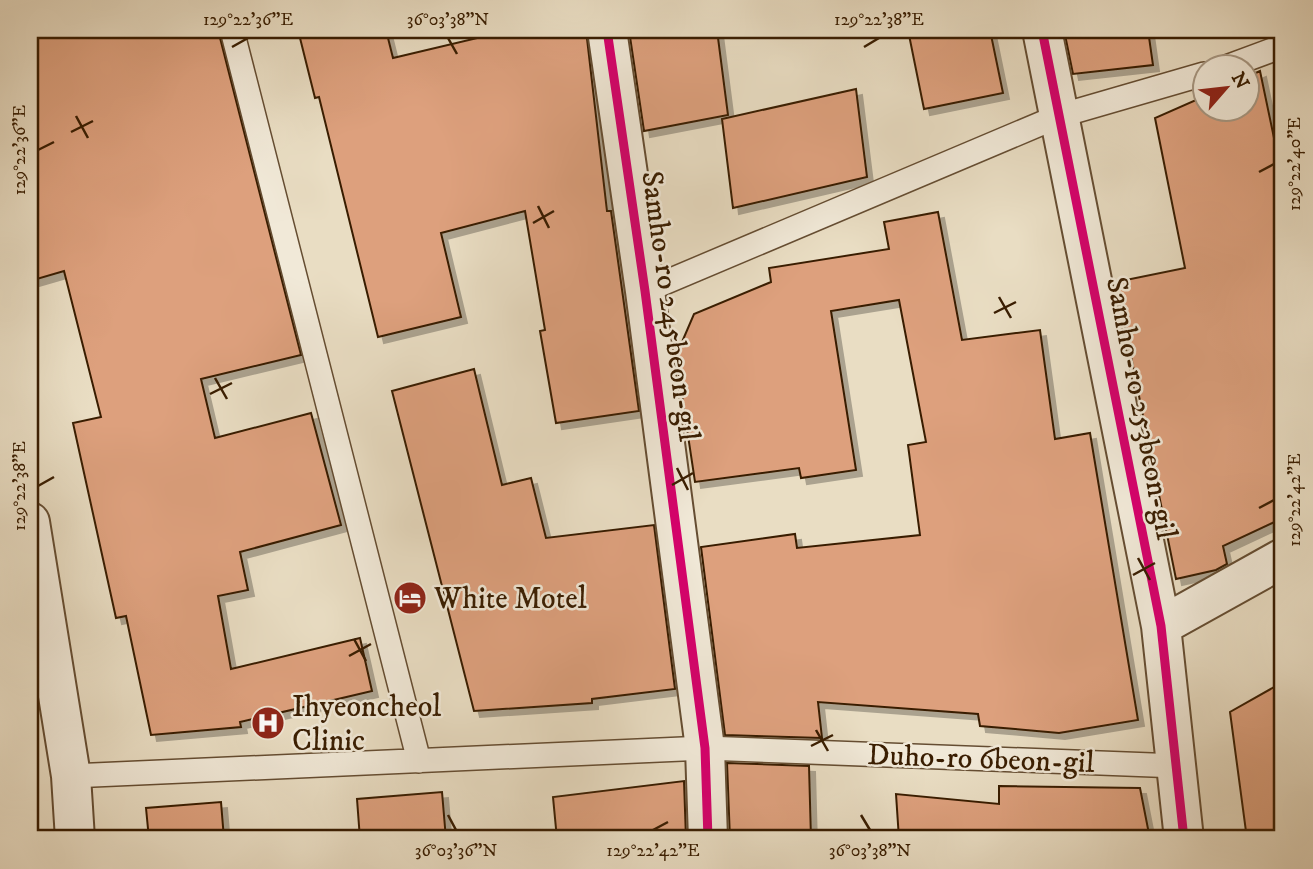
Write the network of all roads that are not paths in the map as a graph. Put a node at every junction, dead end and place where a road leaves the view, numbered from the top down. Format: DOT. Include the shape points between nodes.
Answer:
graph roads {
  1 [pos="232,30"];
  2 [pos="607,30"];
  3 [pos="1042,30"];
  4 [pos="1283,46"];
  5 [pos="1260,55"];
  6 [pos="1190,78"];
  7 [pos="1059,116"];
  8 [pos="645,291"];
  9 [pos="30,522"];
  10 [pos="1283,558"];
  11 [pos="1161,626"];
  12 [pos="705,748"];
  13 [pos="419,761"];
  14 [pos="1178,766"];
  15 [pos="71,776"];
  16 [pos="75,839"];
  17 [pos="708,839"];
  18 [pos="1184,839"];
  1 -- 13 [label="lane"];
  2 -- 8 [label="street, Samho-ro 245beon-gil"];
  3 -- 7 [label="street, Samho-ro 253beon-gil"];
  4 -- 5 [label="lane"];
  6 -- 7 [label="lane"];
  7 -- 8 [label="lane"];
  7 -- 11 [label="street, Samho-ro 253beon-gil"];
  8 -- 12 [label="street, Samho-ro 245beon-gil"];
  9 -- 15 [label="street"];
  10 -- 11 [label="street"];
  11 -- 14 [label="street, Samho-ro 253beon-gil"];
  12 -- 13 [label="lane, Duho-ro 6beon-gil"];
  12 -- 14 [label="lane, Duho-ro 6beon-gil"];
  12 -- 17 [label="street, Samho-ro 245beon-gil"];
  13 -- 15 [label="lane, Duho-ro 6beon-gil"];
  14 -- 18 [label="street, Samho-ro 253beon-gil"];
  15 -- 16 [label="street"];
}
